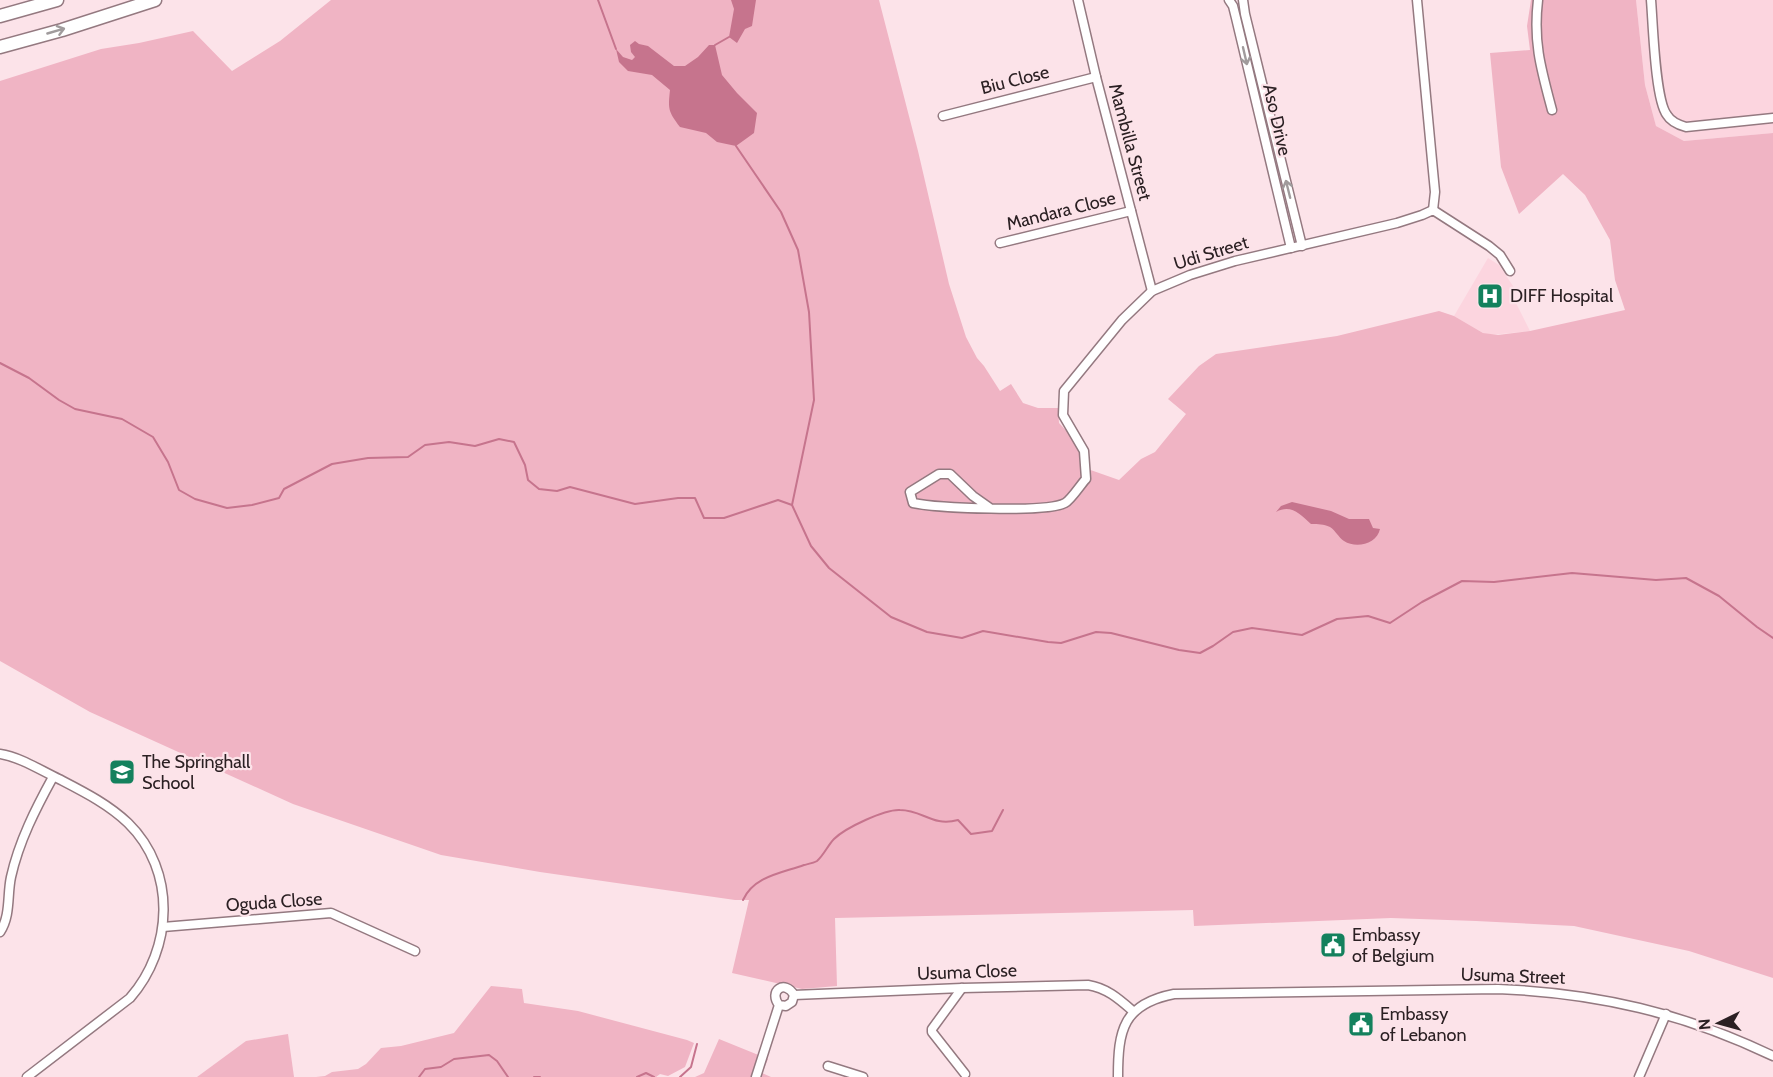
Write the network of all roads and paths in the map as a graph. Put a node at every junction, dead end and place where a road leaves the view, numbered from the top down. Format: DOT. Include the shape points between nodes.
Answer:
graph roads {
  1 [pos="57,0"];
  2 [pos="155,0"];
  3 [pos="1078,0"];
  4 [pos="1229,0"];
  5 [pos="1243,0"];
  6 [pos="1417,0"];
  7 [pos="1538,0"];
  8 [pos="1651,0"];
  9 [pos="0,16"];
  10 [pos="0,47"];
  11 [pos="1096,76"];
  12 [pos="1551,110"];
  13 [pos="943,116"];
  14 [pos="1773,118"];
  15 [pos="1433,210"];
  16 [pos="1131,212"];
  17 [pos="1000,243"];
  18 [pos="1302,246"];
  19 [pos="1291,248"];
  20 [pos="1510,271"];
  21 [pos="1152,291"];
  22 [pos="990,508"];
  23 [pos="0,754"];
  24 [pos="53,777"];
  25 [pos="163,927"];
  26 [pos="0,932"];
  27 [pos="415,951"];
  28 [pos="962,988"];
  29 [pos="794,995"];
  30 [pos="779,1005"];
  31 [pos="1134,1012"];
  32 [pos="1666,1014"];
  33 [pos="1773,1056"];
  34 [pos="828,1066"];
  35 [pos="965,1074"];
  36 [pos="27,1077"];
  37 [pos="756,1077"];
  38 [pos="863,1077"];
  39 [pos="1118,1077"];
  40 [pos="1638,1077"];
  1 -- 9 [label="highway"];
  10 -- 2 [label="highway, one-way"];
  3 -- 11 [label="street, Mambilla Street"];
  4 -- 19 [label="street, Aso Drive, one-way"];
  18 -- 5 [label="street, Aso Drive, one-way"];
  6 -- 15 [label="street" via="1435,192"];
  7 -- 12 [label="street" via="1536,38"];
  8 -- 14 [label="street" via="1661,105 1667,116 1686,127"];
  11 -- 13 [label="street, Biu Close"];
  11 -- 16 [label="street, Mambilla Street"];
  15 -- 18 [label="street, Udi Street"];
  15 -- 20 [label="street" via="1489,246"];
  16 -- 17 [label="street, Mandara Close"];
  16 -- 21 [label="street, Mambilla Street"];
  18 -- 19 [label="street, Udi Street"];
  19 -- 21 [label="street, Udi Street" via="1200,271"];
  21 -- 22 [label="street, Udi Street" via="1122,320 1064,391 1063,415 1084,451 1086,478 1066,503"];
  22 -- 22 [label="street" via="916,504 910,492 939,474 950,474"];
  23 -- 24 [label="street"];
  24 -- 25 [label="street" via="110,808 146,846 157,871"];
  24 -- 26 [label="street" via="22,840"];
  25 -- 27 [label="street, Oguda Close" via="331,913"];
  25 -- 36 [label="street" via="152,966 140,987"];
  28 -- 29 [label="street, Usuma Close"];
  28 -- 31 [label="street, Usuma Close" via="1088,985 1106,990"];
  28 -- 35 [label="street" via="932,1032"];
  29 -- 30 [label="street" via="792,1002"];
  29 -- 30 [label="street, Usuma Close" via="785,987 779,988 775,1000"];
  30 -- 37 [label="street, Usuma Close"];
  31 -- 32 [label="street, Usuma Street" via="1150,1001 1174,994 1498,989 1579,995"];
  31 -- 39 [label="street" via="1123,1029"];
  32 -- 33 [label="street, Usuma Street"];
  32 -- 40 [label="street"];
  34 -- 38 [label="street"];
}
